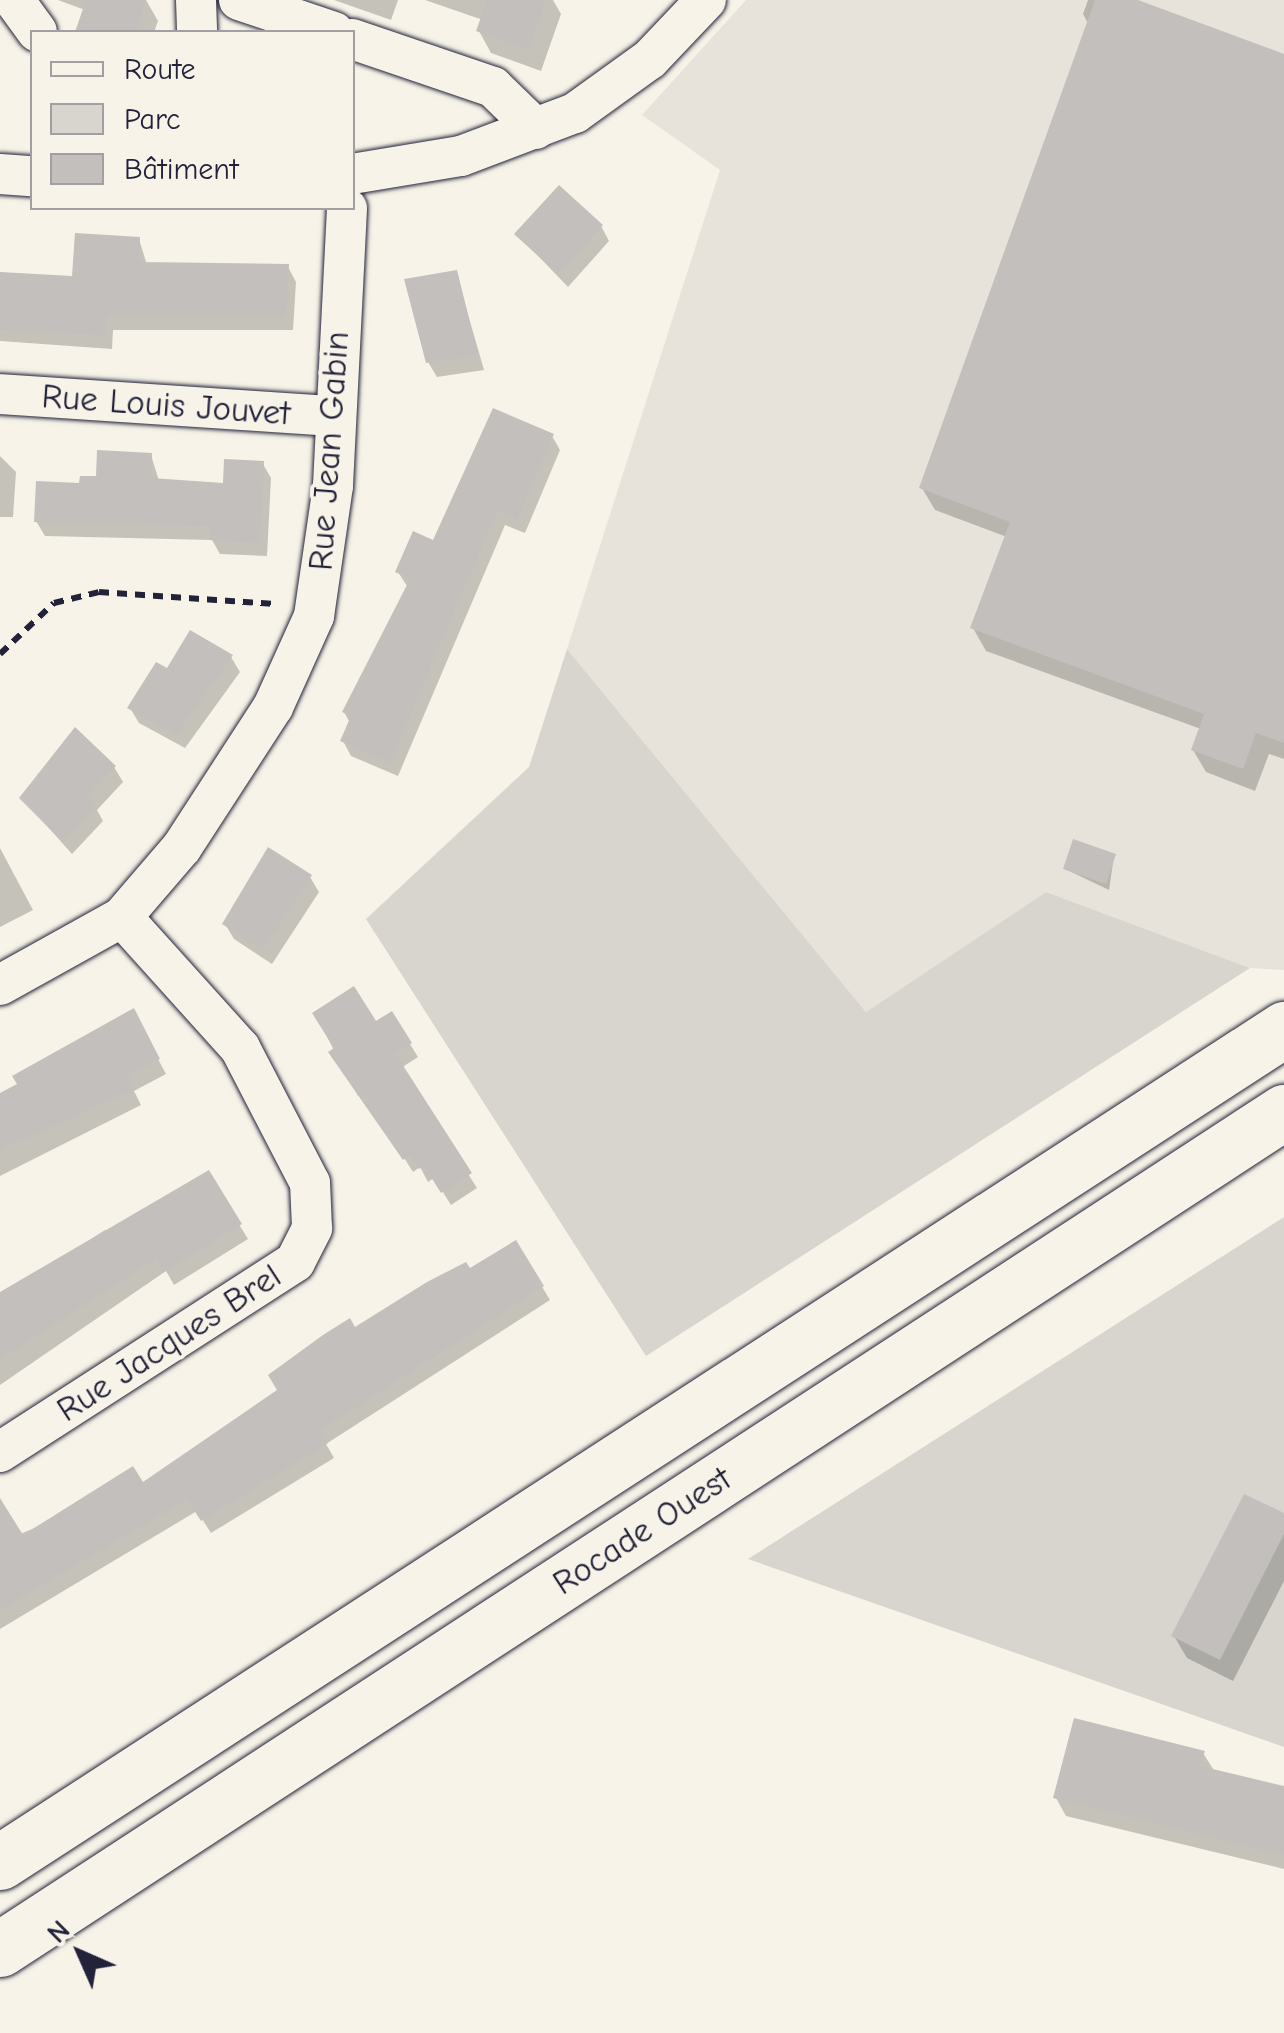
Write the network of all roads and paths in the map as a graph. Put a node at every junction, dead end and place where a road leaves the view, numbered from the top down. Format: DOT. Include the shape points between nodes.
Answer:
graph roads {
  1 [pos="14,0"];
  2 [pos="196,0"];
  3 [pos="239,0"];
  4 [pos="706,0"];
  5 [pos="36,30"];
  6 [pos="197,30"];
  7 [pos="328,30"];
  8 [pos="355,40"];
  9 [pos="536,129"];
  10 [pos="0,174"];
  11 [pos="355,174"];
  12 [pos="30,176"];
  13 [pos="347,210"];
  14 [pos="0,394"];
  15 [pos="332,416"];
  16 [pos="314,616"];
  17 [pos="0,654"];
  18 [pos="122,917"];
  19 [pos="0,985"];
  20 [pos="1284,1029"];
  21 [pos="1284,1112"];
  22 [pos="0,1452"];
  23 [pos="0,1862"];
  24 [pos="0,1950"];
  1 -- 5 [label="street"];
  2 -- 6 [label="street"];
  3 -- 7 [label="street"];
  4 -- 9 [label="street" via="610,93"];
  8 -- 9 [label="street" via="493,87"];
  9 -- 11 [label="street" via="461,156"];
  10 -- 12 [label="street"];
  13 -- 15 [label="street, Rue Jean Gabin"];
  14 -- 15 [label="street, Rue Louis Jouvet"];
  15 -- 16 [label="street, Rue Jean Gabin" via="333,485"];
  16 -- 17 [label="path" via="275,604 99,592 54,603"];
  16 -- 18 [label="street, Rue Jean Gabin" via="225,790"];
  18 -- 19 [label="street, Rue Jean Gabin"];
  18 -- 22 [label="street, Rue Jacques Brel" via="240,1048 310,1183 312,1228 295,1262"];
  20 -- 23 [label="main road, Rocade Ouest"];
  21 -- 24 [label="main road, Rocade Ouest"];
}
